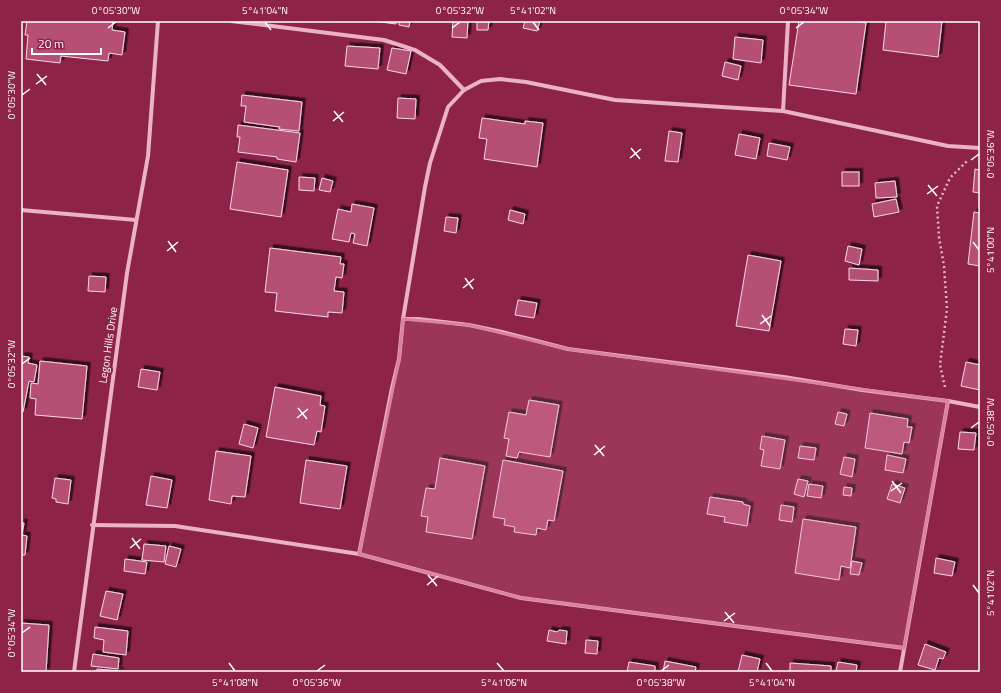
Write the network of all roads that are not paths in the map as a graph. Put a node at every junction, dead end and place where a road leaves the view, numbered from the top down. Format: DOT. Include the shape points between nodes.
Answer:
graph roads {
  1 [pos="158,21"];
  2 [pos="231,21"];
  3 [pos="788,21"];
  4 [pos="464,90"];
  5 [pos="783,111"];
  6 [pos="978,148"];
  7 [pos="21,210"];
  8 [pos="136,220"];
  9 [pos="403,319"];
  10 [pos="948,401"];
  11 [pos="980,407"];
  12 [pos="92,525"];
  13 [pos="359,554"];
  14 [pos="904,648"];
  15 [pos="74,672"];
  16 [pos="900,672"];
  1 -- 8 [label="street, Legon Hills Drive" via="148,156"];
  2 -- 4 [label="street" via="384,40 415,50 440,65"];
  3 -- 5 [label="street"];
  4 -- 5 [label="street" via="481,81 500,79 615,100"];
  4 -- 9 [label="street" via="448,107 430,163"];
  5 -- 6 [label="street" via="948,146"];
  7 -- 8 [label="street"];
  8 -- 12 [label="street, Legon Hills Drive"];
  9 -- 10 [label="street" via="469,325 568,349"];
  9 -- 13 [label="street" via="399,359"];
  10 -- 11 [label="street"];
  10 -- 14 [label="street"];
  12 -- 13 [label="street" via="175,526"];
  12 -- 15 [label="street, Legon Hills Drive"];
  13 -- 14 [label="street" via="521,598"];
  14 -- 16 [label="street"];
}
